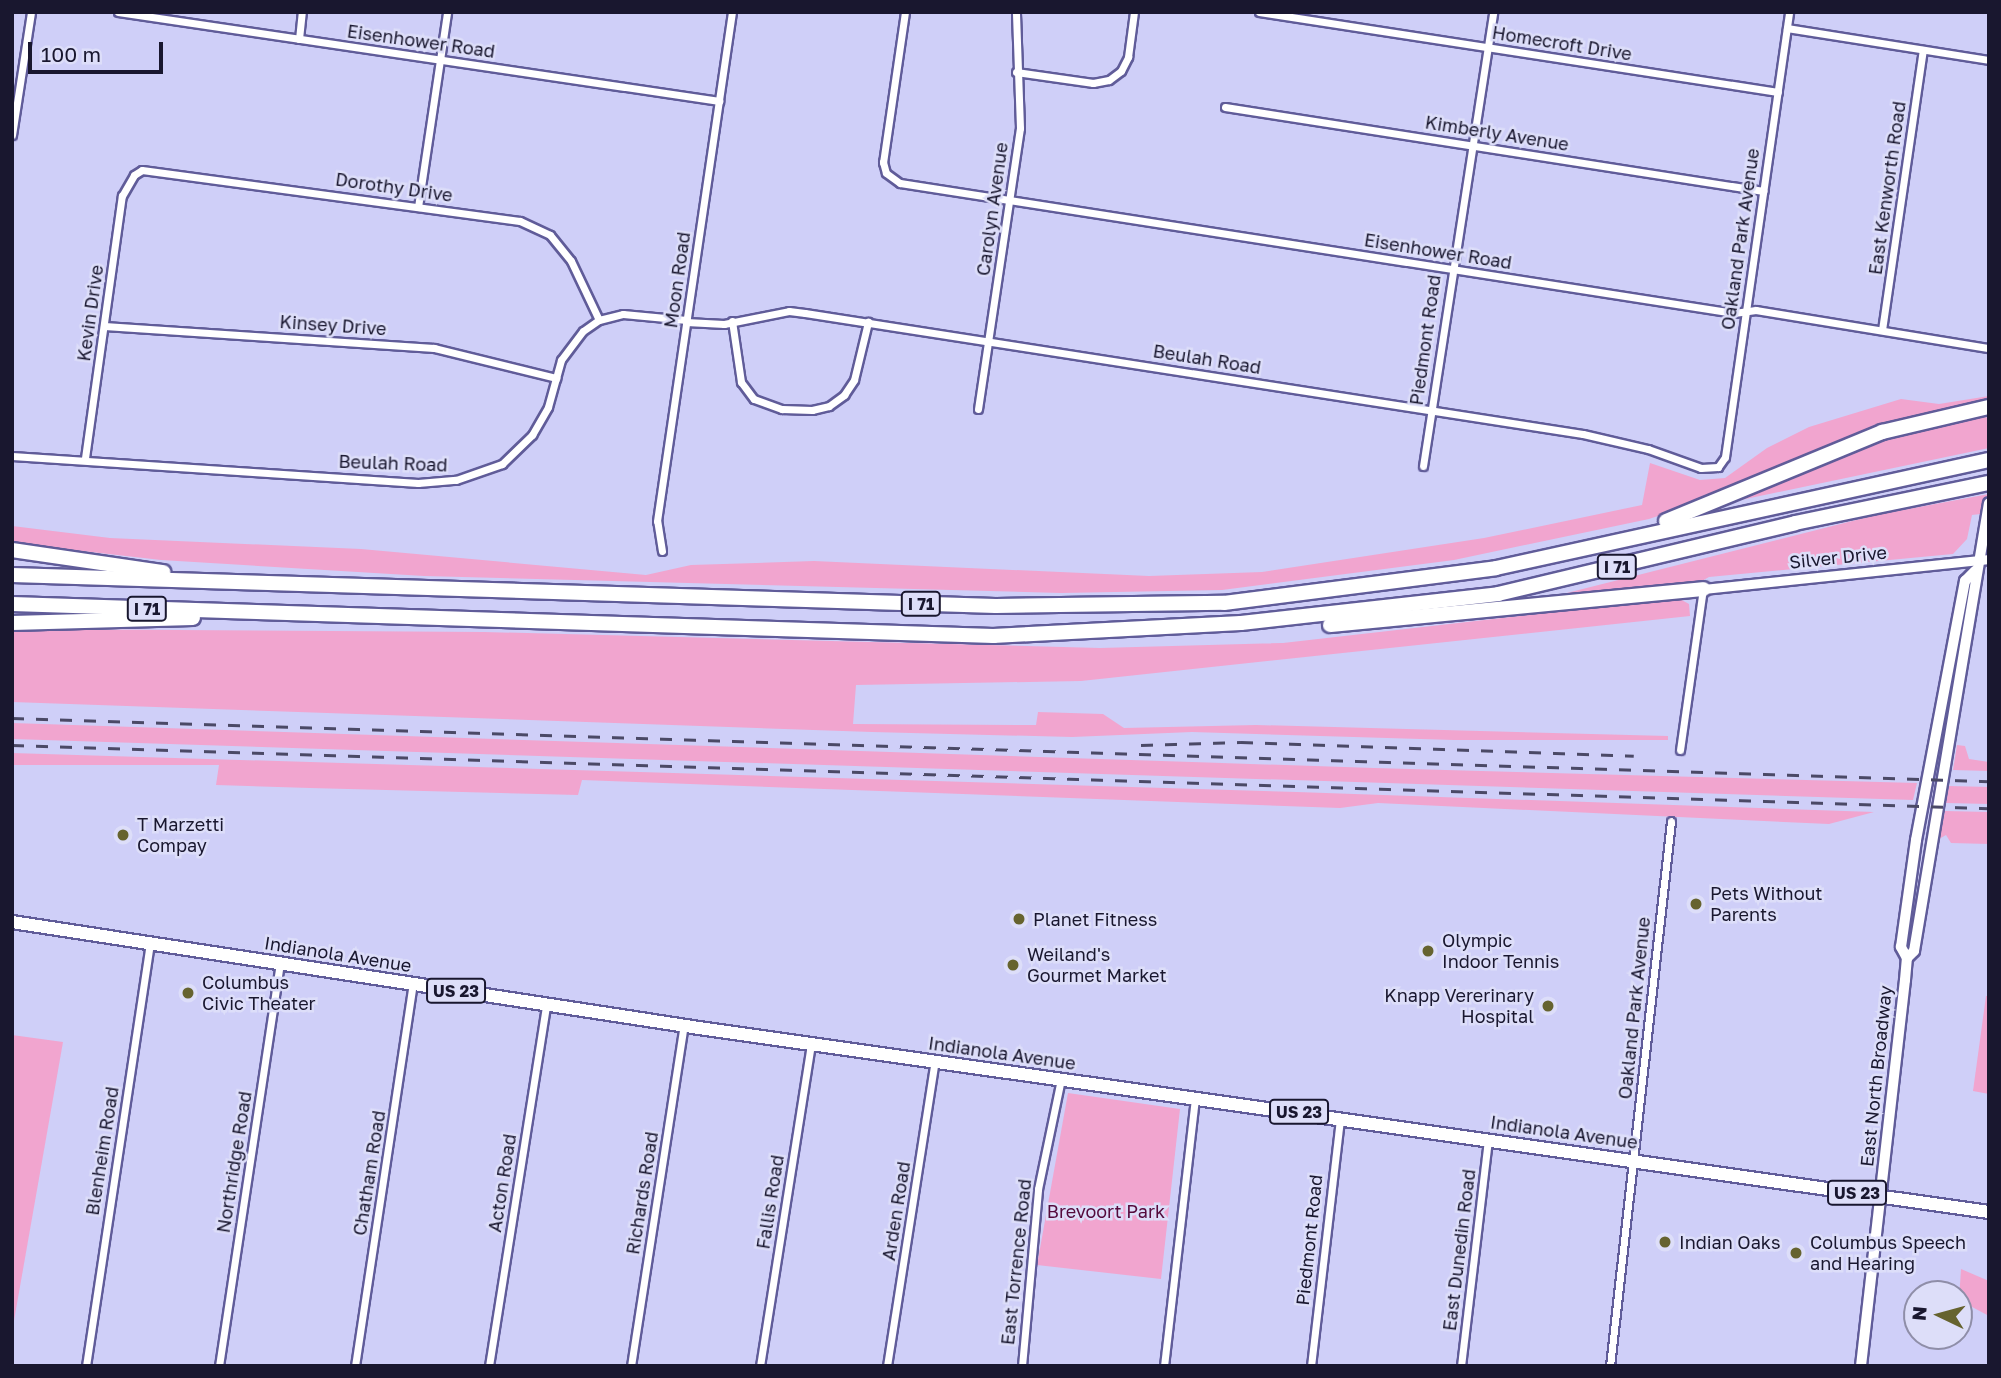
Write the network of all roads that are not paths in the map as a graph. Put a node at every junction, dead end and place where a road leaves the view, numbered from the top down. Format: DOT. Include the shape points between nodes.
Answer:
graph roads {
  1 [pos="31,12"];
  2 [pos="118,12"];
  3 [pos="302,12"];
  4 [pos="447,12"];
  5 [pos="732,12"];
  6 [pos="905,12"];
  7 [pos="1016,12"];
  8 [pos="1134,12"];
  9 [pos="1259,12"];
  10 [pos="1493,12"];
  11 [pos="1789,12"];
  12 [pos="1787,28"];
  13 [pos="299,39"];
  14 [pos="1488,48"];
  15 [pos="1923,50"];
  16 [pos="440,60"];
  17 [pos="1989,60"];
  18 [pos="1016,72"];
  19 [pos="1778,92"];
  20 [pos="719,101"];
  21 [pos="1226,107"];
  22 [pos="12,135"];
  23 [pos="1471,145"];
  24 [pos="134,175"];
  25 [pos="1763,191"];
  26 [pos="1009,200"];
  27 [pos="418,207"];
  28 [pos="1451,269"];
  29 [pos="1745,312"];
  30 [pos="599,320"];
  31 [pos="687,321"];
  32 [pos="732,321"];
  33 [pos="868,322"];
  34 [pos="104,326"];
  35 [pos="1882,330"];
  36 [pos="989,341"];
  37 [pos="1989,348"];
  38 [pos="556,378"];
  39 [pos="1989,407"];
  40 [pos="978,409"];
  41 [pos="1432,410"];
  42 [pos="12,456"];
  43 [pos="85,458"];
  44 [pos="1989,460"];
  45 [pos="1423,466"];
  46 [pos="1718,467"];
  47 [pos="1989,484"];
  48 [pos="1988,509"];
  49 [pos="1598,544"];
  50 [pos="12,550"];
  51 [pos="662,551"];
  52 [pos="1989,551"];
  53 [pos="1983,558"];
  54 [pos="12,575"];
  55 [pos="240,583"];
  56 [pos="1703,589"];
  57 [pos="12,604"];
  58 [pos="281,613"];
  59 [pos="12,623"];
  60 [pos="1241,623"];
  61 [pos="1679,750"];
  62 [pos="1671,821"];
  63 [pos="12,922"];
  64 [pos="150,941"];
  65 [pos="280,963"];
  66 [pos="414,984"];
  67 [pos="546,1004"];
  68 [pos="684,1026"];
  69 [pos="811,1044"];
  70 [pos="935,1062"];
  71 [pos="1061,1079"];
  72 [pos="1195,1098"];
  73 [pos="1340,1118"];
  74 [pos="1488,1139"];
  75 [pos="1633,1159"];
  76 [pos="1880,1196"];
  77 [pos="1989,1212"];
  78 [pos="86,1366"];
  79 [pos="219,1366"];
  80 [pos="355,1366"];
  81 [pos="489,1366"];
  82 [pos="631,1366"];
  83 [pos="760,1366"];
  84 [pos="887,1366"];
  85 [pos="1021,1366"];
  86 [pos="1164,1366"];
  87 [pos="1311,1366"];
  88 [pos="1461,1366"];
  89 [pos="1610,1366"];
  90 [pos="1861,1366"];
  1 -- 22 [label="street"];
  2 -- 13 [label="street, Eisenhower Road"];
  3 -- 13 [label="street"];
  4 -- 16 [label="street"];
  5 -- 20 [label="street, Moon Road"];
  6 -- 26 [label="street, Eisenhower Road" via="885,148 886,173 900,183"];
  7 -- 18 [label="street, Carolyn Avenue"];
  8 -- 18 [label="street" via="1128,57 1121,71 1109,80 1093,83"];
  9 -- 14 [label="street, Homecroft Drive"];
  10 -- 14 [label="street, Piedmont Road"];
  11 -- 12 [label="street, Oakland Park Avenue"];
  12 -- 15 [label="street"];
  12 -- 19 [label="street, Oakland Park Avenue"];
  13 -- 16 [label="street, Eisenhower Road"];
  14 -- 19 [label="street, Homecroft Drive"];
  14 -- 23 [label="street, Piedmont Road"];
  15 -- 17 [label="street"];
  15 -- 35 [label="street, East Kenworth Road"];
  16 -- 20 [label="street, Eisenhower Road"];
  16 -- 27 [label="street"];
  18 -- 26 [label="street, Carolyn Avenue" via="1020,128"];
  19 -- 25 [label="street, Oakland Park Avenue"];
  20 -- 31 [label="street, Moon Road"];
  21 -- 23 [label="street, Kimberly Avenue"];
  23 -- 25 [label="street, Kimberly Avenue"];
  23 -- 28 [label="street, Piedmont Road"];
  24 -- 27 [label="street, Dorothy Drive" via="160,170"];
  24 -- 34 [label="street, Kevin Drive" via="122,196"];
  25 -- 29 [label="street, Oakland Park Avenue"];
  26 -- 28 [label="street, Eisenhower Road"];
  26 -- 36 [label="street, Carolyn Avenue"];
  27 -- 30 [label="street, Dorothy Drive" via="520,221 550,235 571,261"];
  28 -- 29 [label="street, Eisenhower Road"];
  28 -- 41 [label="street, Piedmont Road"];
  29 -- 35 [label="street, Eisenhower Road"];
  29 -- 46 [label="street, Oakland Park Avenue" via="1725,457"];
  30 -- 31 [label="street, Beulah Road" via="639,313"];
  30 -- 38 [label="street, Beulah Road" via="570,344"];
  31 -- 32 [label="street, Beulah Road"];
  31 -- 51 [label="street, Moon Road" via="657,521"];
  32 -- 33 [label="street, Beulah Road" via="789,311"];
  32 -- 33 [label="street" via="741,382 754,399 782,409 812,410 844,395 854,380"];
  33 -- 36 [label="street, Beulah Road"];
  34 -- 38 [label="street, Kinsey Drive" via="434,348"];
  34 -- 43 [label="street, Kevin Drive"];
  35 -- 37 [label="street, Eisenhower Road"];
  36 -- 40 [label="street, Carolyn Avenue"];
  36 -- 41 [label="street, Beulah Road"];
  38 -- 43 [label="street, Beulah Road" via="540,424 517,452 502,464 456,481 418,483"];
  39 -- 49 [label="highway" via="1882,432 1730,498"];
  41 -- 45 [label="street, Piedmont Road"];
  41 -- 46 [label="street, Beulah Road" via="1583,434 1648,449 1701,468"];
  42 -- 43 [label="street, Beulah Road"];
  44 -- 49 [label="highway, I 71"];
  47 -- 60 [label="highway, I 71" via="1795,523 1498,594"];
  48 -- 53 [label="main road, East North Broadway"];
  49 -- 55 [label="highway, I 71" via="1496,568 1224,603 996,606"];
  50 -- 55 [label="highway"];
  52 -- 53 [label="street, Silver Drive"];
  53 -- 56 [label="street, Silver Drive"];
  53 -- 76 [label="main road, East North Broadway" via="1975,571 1978,584 1914,951 1907,958"];
  54 -- 55 [label="highway, I 71"];
  56 -- 60 [label="highway" via="1400,621 1281,628"];
  56 -- 61 [label="street"];
  57 -- 58 [label="highway, I 71"];
  58 -- 59 [label="highway"];
  58 -- 60 [label="highway, I 71" via="993,636"];
  62 -- 75 [label="street, Oakland Park Avenue"];
  63 -- 64 [label="main road, Indianola Avenue / US 23"];
  64 -- 65 [label="main road, Indianola Avenue / US 23"];
  64 -- 78 [label="street, Blenheim Road"];
  65 -- 66 [label="main road, Indianola Avenue / US 23"];
  65 -- 79 [label="street, Northridge Road"];
  66 -- 67 [label="main road, Indianola Avenue / US 23"];
  66 -- 80 [label="street, Chatham Road"];
  67 -- 68 [label="main road, Indianola Avenue / US 23"];
  67 -- 81 [label="street, Acton Road"];
  68 -- 69 [label="main road, Indianola Avenue / US 23"];
  68 -- 82 [label="street, Richards Road"];
  69 -- 70 [label="main road, Indianola Avenue / US 23"];
  69 -- 83 [label="street, Fallis Road"];
  70 -- 71 [label="main road, Indianola Avenue / US 23"];
  70 -- 84 [label="street, Arden Road"];
  71 -- 72 [label="main road, Indianola Avenue / US 23"];
  71 -- 85 [label="street, East Torrence Road" via="1038,1189"];
  72 -- 73 [label="main road, Indianola Avenue / US 23"];
  72 -- 86 [label="street"];
  73 -- 74 [label="main road, Indianola Avenue / US 23"];
  73 -- 87 [label="street, Piedmont Road"];
  74 -- 75 [label="main road, Indianola Avenue / US 23"];
  74 -- 88 [label="street, East Dunedin Road"];
  75 -- 76 [label="main road, Indianola Avenue / US 23"];
  75 -- 89 [label="street, Oakland Park Avenue"];
  76 -- 77 [label="main road, Indianola Avenue / US 23"];
  76 -- 90 [label="main road, East North Broadway"];
}
